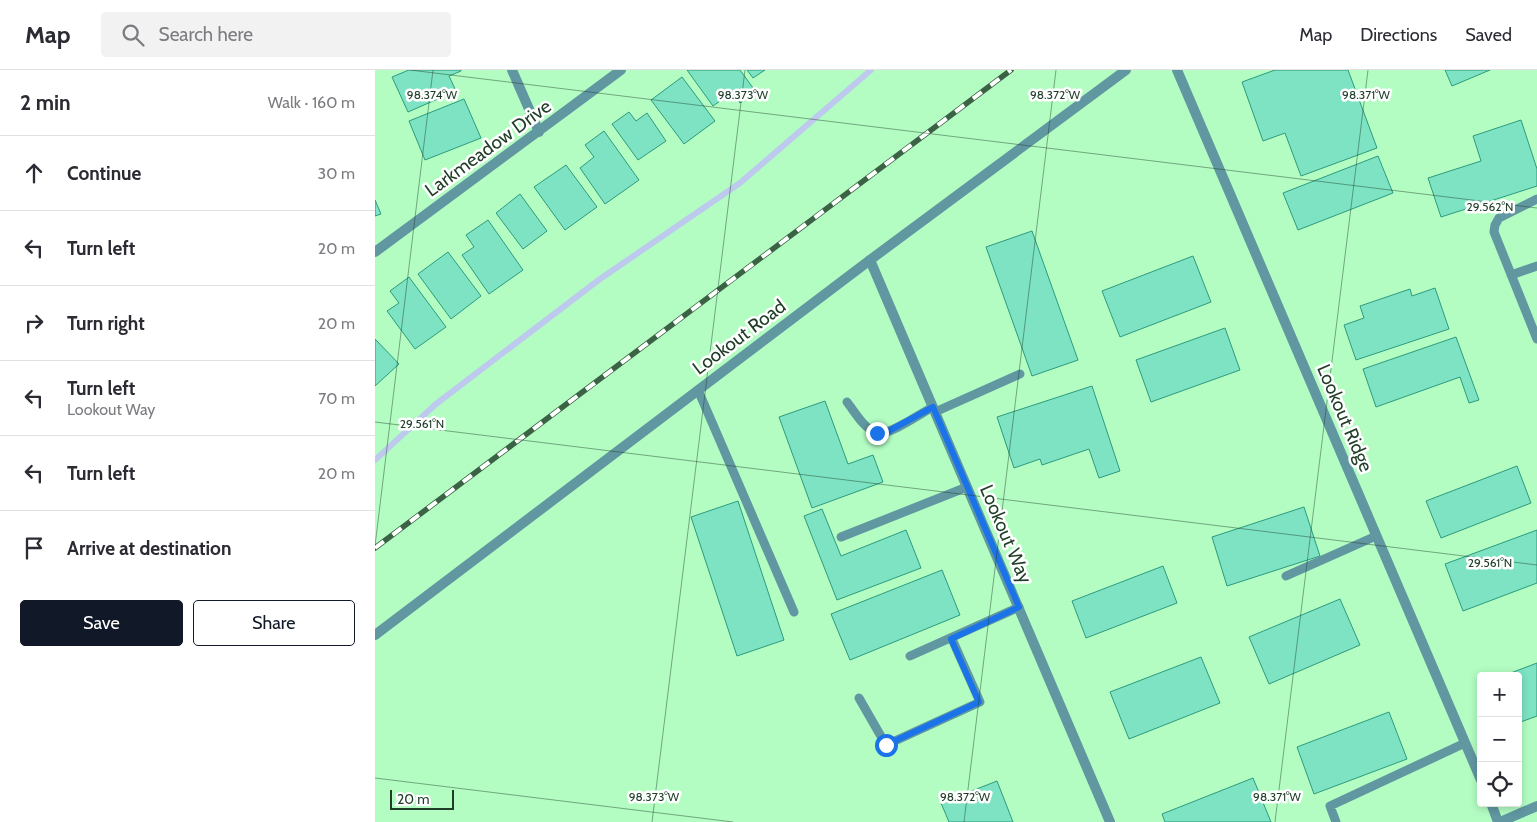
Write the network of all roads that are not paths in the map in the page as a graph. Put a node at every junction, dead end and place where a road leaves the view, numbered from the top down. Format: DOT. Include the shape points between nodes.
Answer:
graph roads {
  1 [pos="512,70"];
  2 [pos="621,70"];
  3 [pos="1126,70"];
  4 [pos="1177,70"];
  5 [pos="539,132"];
  6 [pos="1537,199"];
  7 [pos="375,252"];
  8 [pos="870,260"];
  9 [pos="1537,266"];
  10 [pos="1511,275"];
  11 [pos="1537,339"];
  12 [pos="1020,374"];
  13 [pos="698,390"];
  14 [pos="847,402"];
  15 [pos="934,409"];
  16 [pos="967,487"];
  17 [pos="1376,536"];
  18 [pos="841,537"];
  19 [pos="1286,576"];
  20 [pos="1019,607"];
  21 [pos="794,612"];
  22 [pos="375,635"];
  23 [pos="951,639"];
  24 [pos="910,656"];
  25 [pos="859,698"];
  26 [pos="1465,743"];
  27 [pos="1477,771"];
  28 [pos="1537,806"];
  29 [pos="1493,807"];
  30 [pos="1110,822"];
  31 [pos="1336,822"];
  32 [pos="1499,822"];
  1 -- 5 [label="street"];
  2 -- 5 [label="street, Larkmeadow Drive"];
  3 -- 8 [label="street, Lookout Road"];
  4 -- 17 [label="street, Lookout Ridge"];
  5 -- 7 [label="street, Larkmeadow Drive"];
  6 -- 10 [label="lane" via="1499,218 1495,225 1494,232"];
  8 -- 13 [label="street, Lookout Road"];
  8 -- 15 [label="street, Lookout Way"];
  9 -- 10 [label="lane"];
  10 -- 11 [label="lane"];
  12 -- 15 [label="lane"];
  13 -- 21 [label="lane"];
  13 -- 22 [label="street, Lookout Road"];
  14 -- 15 [label="lane" via="865,425 877,433 887,432"];
  15 -- 16 [label="street, Lookout Way"];
  16 -- 18 [label="lane"];
  16 -- 20 [label="street, Lookout Way"];
  17 -- 19 [label="lane"];
  17 -- 26 [label="street, Lookout Ridge"];
  20 -- 23 [label="lane"];
  20 -- 30 [label="street, Lookout Way"];
  23 -- 24 [label="lane"];
  23 -- 25 [label="lane" via="979,702 886,745"];
  26 -- 27 [label="street, Lookout Ridge"];
  26 -- 31 [label="lane" via="1330,806"];
  28 -- 32 [label="street"];
  29 -- 32 [label="street"];
}
